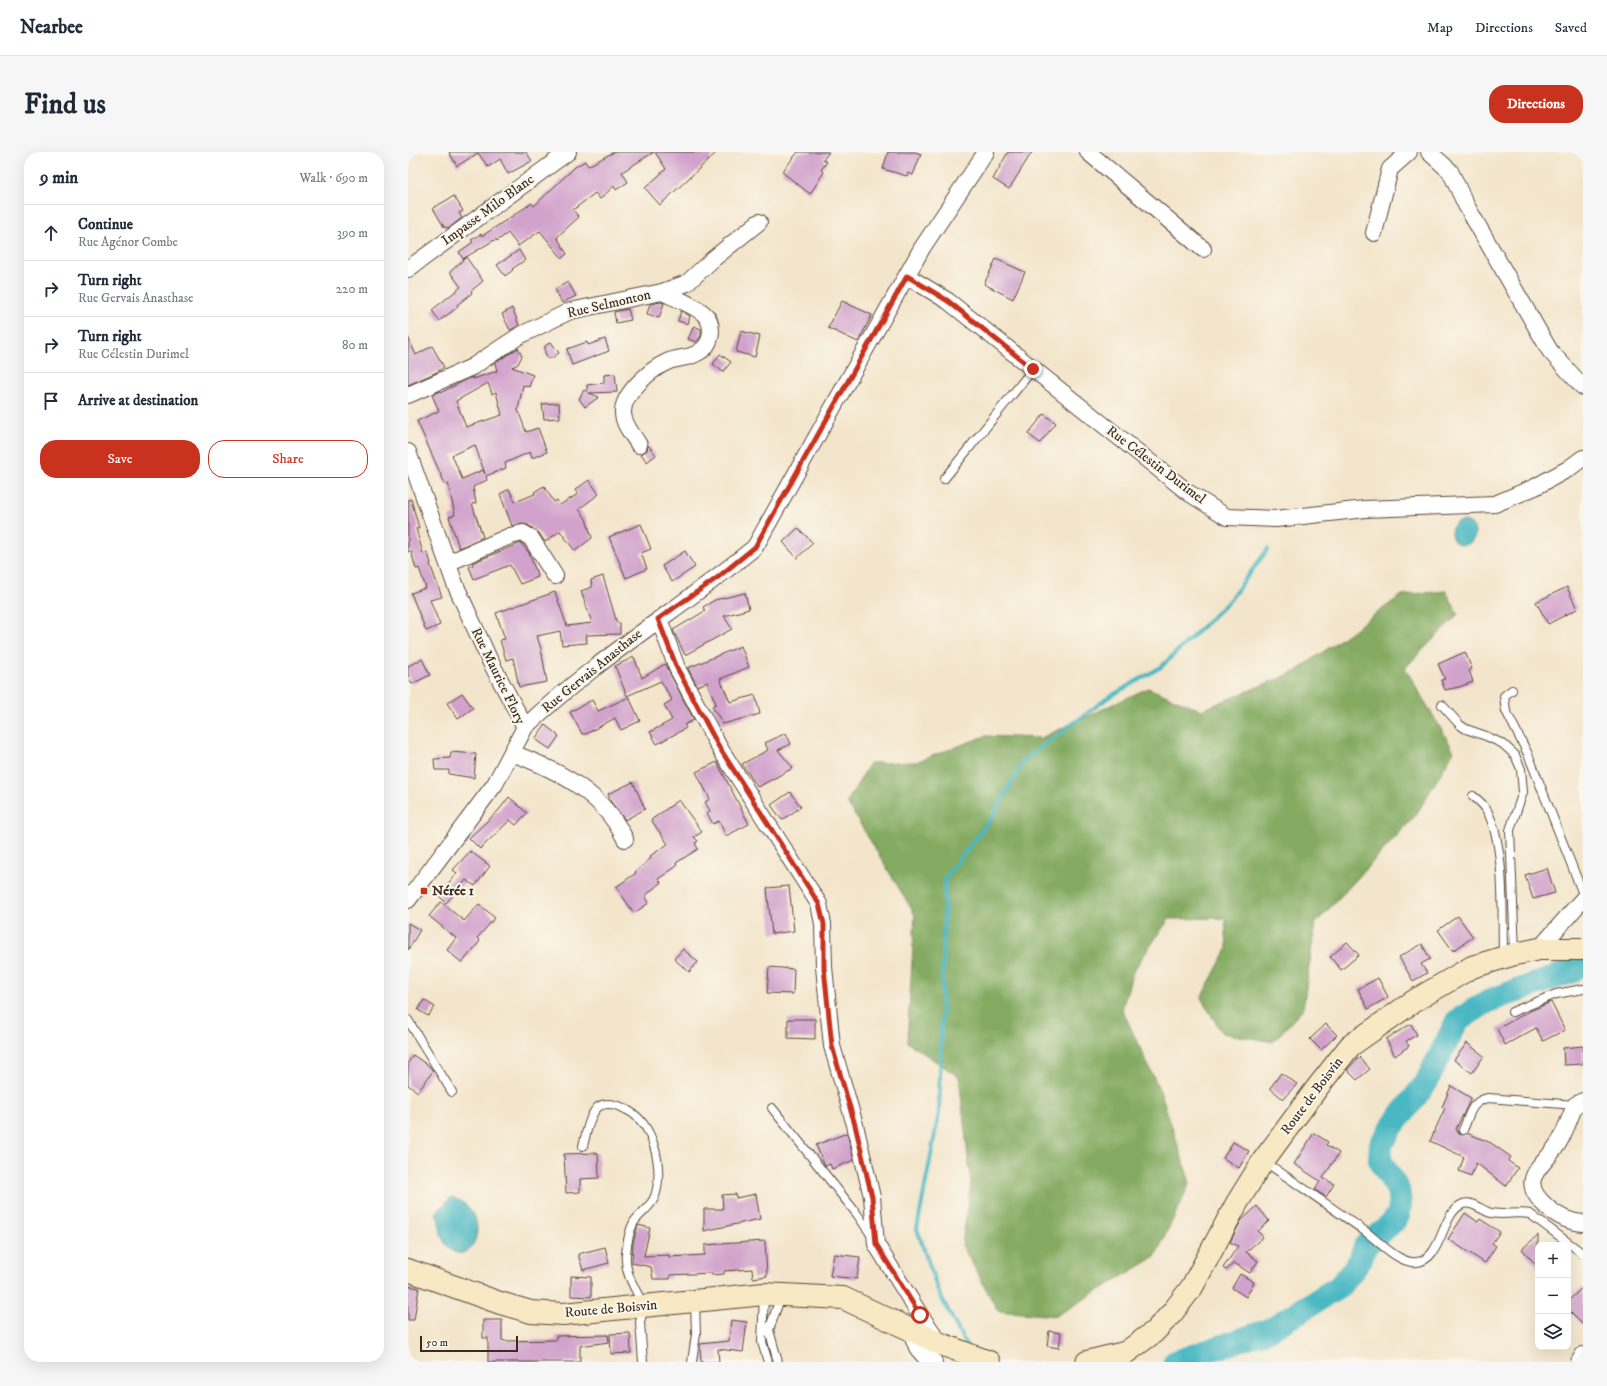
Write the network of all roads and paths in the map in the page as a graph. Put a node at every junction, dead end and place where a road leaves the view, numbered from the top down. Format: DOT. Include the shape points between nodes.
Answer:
graph roads {
  1 [pos="568,152"];
  2 [pos="986,152"];
  3 [pos="1088,152"];
  4 [pos="1409,152"];
  5 [pos="1429,152"];
  6 [pos="759,222"];
  7 [pos="1374,233"];
  8 [pos="1204,249"];
  9 [pos="408,269"];
  10 [pos="907,276"];
  11 [pos="662,292"];
  12 [pos="1033,369"];
  13 [pos="1583,387"];
  14 [pos="408,395"];
  15 [pos="639,445"];
  16 [pos="408,452"];
  17 [pos="1583,458"];
  18 [pos="944,479"];
  19 [pos="448,563"];
  20 [pos="556,576"];
  21 [pos="658,619"];
  22 [pos="1512,690"];
  23 [pos="1442,705"];
  24 [pos="526,727"];
  25 [pos="512,753"];
  26 [pos="1473,796"];
  27 [pos="625,839"];
  28 [pos="1583,894"];
  29 [pos="1583,899"];
  30 [pos="408,900"];
  31 [pos="1539,949"];
  32 [pos="1583,949"];
  33 [pos="1509,956"];
  34 [pos="1583,989"];
  35 [pos="1512,1012"];
  36 [pos="408,1020"];
  37 [pos="452,1092"];
  38 [pos="1579,1103"];
  39 [pos="772,1108"];
  40 [pos="1463,1130"];
  41 [pos="583,1146"];
  42 [pos="1263,1161"];
  43 [pos="1583,1222"];
  44 [pos="876,1244"];
  45 [pos="1582,1253"];
  46 [pos="408,1270"];
  47 [pos="773,1294"];
  48 [pos="695,1301"];
  49 [pos="644,1307"];
  50 [pos="933,1348"];
  51 [pos="1583,1355"];
  52 [pos="1119,1358"];
  53 [pos="643,1362"];
  54 [pos="692,1362"];
  55 [pos="768,1362"];
  56 [pos="778,1362"];
  57 [pos="989,1362"];
  58 [pos="1087,1362"];
  59 [pos="1579,1362"];
  1 -- 9 [label="street, Impasse Milo Blanc"];
  2 -- 10 [label="street, Rue Gervais Anasthase" via="922,248"];
  3 -- 8 [label="street"];
  4 -- 7 [label="street" via="1390,169"];
  5 -- 13 [label="street" via="1450,171 1466,205 1550,351"];
  6 -- 11 [label="street, Rue Selmonton" via="687,283"];
  10 -- 12 [label="street, Rue Célestin Durimel" via="948,301"];
  10 -- 21 [label="street, Rue Gervais Anasthase" via="755,547 717,578"];
  11 -- 14 [label="street, Rue Selmonton" via="570,311 519,336 472,367"];
  11 -- 15 [label="street" via="701,311 708,318 711,336 707,346 699,352 668,361 655,369 628,395 623,404 622,414"];
  12 -- 17 [label="street, Rue Célestin Durimel" via="1189,493 1227,517 1276,519 1365,509 1495,504 1535,487"];
  12 -- 18 [label="lane"];
  16 -- 19 [label="street, Rue Maurice Flory"];
  19 -- 20 [label="street" via="510,536 523,533 531,538"];
  19 -- 24 [label="street, Rue Maurice Flory" via="489,659"];
  21 -- 24 [label="street, Rue Gervais Anasthase" via="555,698"];
  21 -- 44 [label="street" via="677,668 719,747 819,904 824,924 824,968 832,1046 855,1125 872,1197"];
  22 -- 28 [label="lane" via="1504,696 1506,711 1528,754"];
  23 -- 33 [label="lane" via="1466,729 1503,744 1515,755 1521,769 1523,792 1510,830"];
  24 -- 25 [label="street, Rue Maurice Flory"];
  25 -- 27 [label="street" via="539,763 588,791 609,812"];
  25 -- 30 [label="street, Rue Maurice Flory" via="495,784"];
  26 -- 33 [label="lane" via="1487,809 1494,830"];
  29 -- 31 [label="street"];
  31 -- 32 [label="main road, Route de Boisvin"];
  31 -- 33 [label="main road, Route de Boisvin"];
  33 -- 42 [label="main road, Route de Boisvin" via="1472,967 1414,1001 1350,1046"];
  34 -- 35 [label="lane" via="1556,994"];
  36 -- 37 [label="lane"];
  38 -- 40 [label="lane" via="1488,1098 1479,1100 1474,1104"];
  38 -- 43 [label="street" via="1560,1142 1535,1171 1532,1180 1538,1199 1550,1210 1575,1222"];
  39 -- 44 [label="lane" via="857,1214"];
  41 -- 49 [label="lane" via="594,1111 608,1104 632,1112 654,1146 659,1176 655,1197 634,1222 626,1254 626,1271"];
  42 -- 45 [label="lane" via="1400,1258 1418,1262 1430,1255 1452,1214 1465,1204 1472,1204 1492,1213 1530,1214"];
  42 -- 52 [label="main road, Route de Boisvin" via="1237,1203 1192,1287 1154,1332"];
  44 -- 50 [label="street"];
  46 -- 49 [label="main road, Route de Boisvin" via="531,1312 563,1314"];
  47 -- 48 [label="main road, Route de Boisvin"];
  47 -- 50 [label="main road, Route de Boisvin" via="820,1297 841,1312"];
  47 -- 55 [label="lane" via="762,1342"];
  47 -- 56 [label="lane" via="769,1330"];
  48 -- 49 [label="main road, Route de Boisvin"];
  48 -- 54 [label="lane" via="696,1334"];
  49 -- 53 [label="lane" via="640,1322"];
  50 -- 57 [label="main road, Route de Boisvin"];
  51 -- 59 [label="street"];
  52 -- 58 [label="main road, Route de Boisvin"];
}
